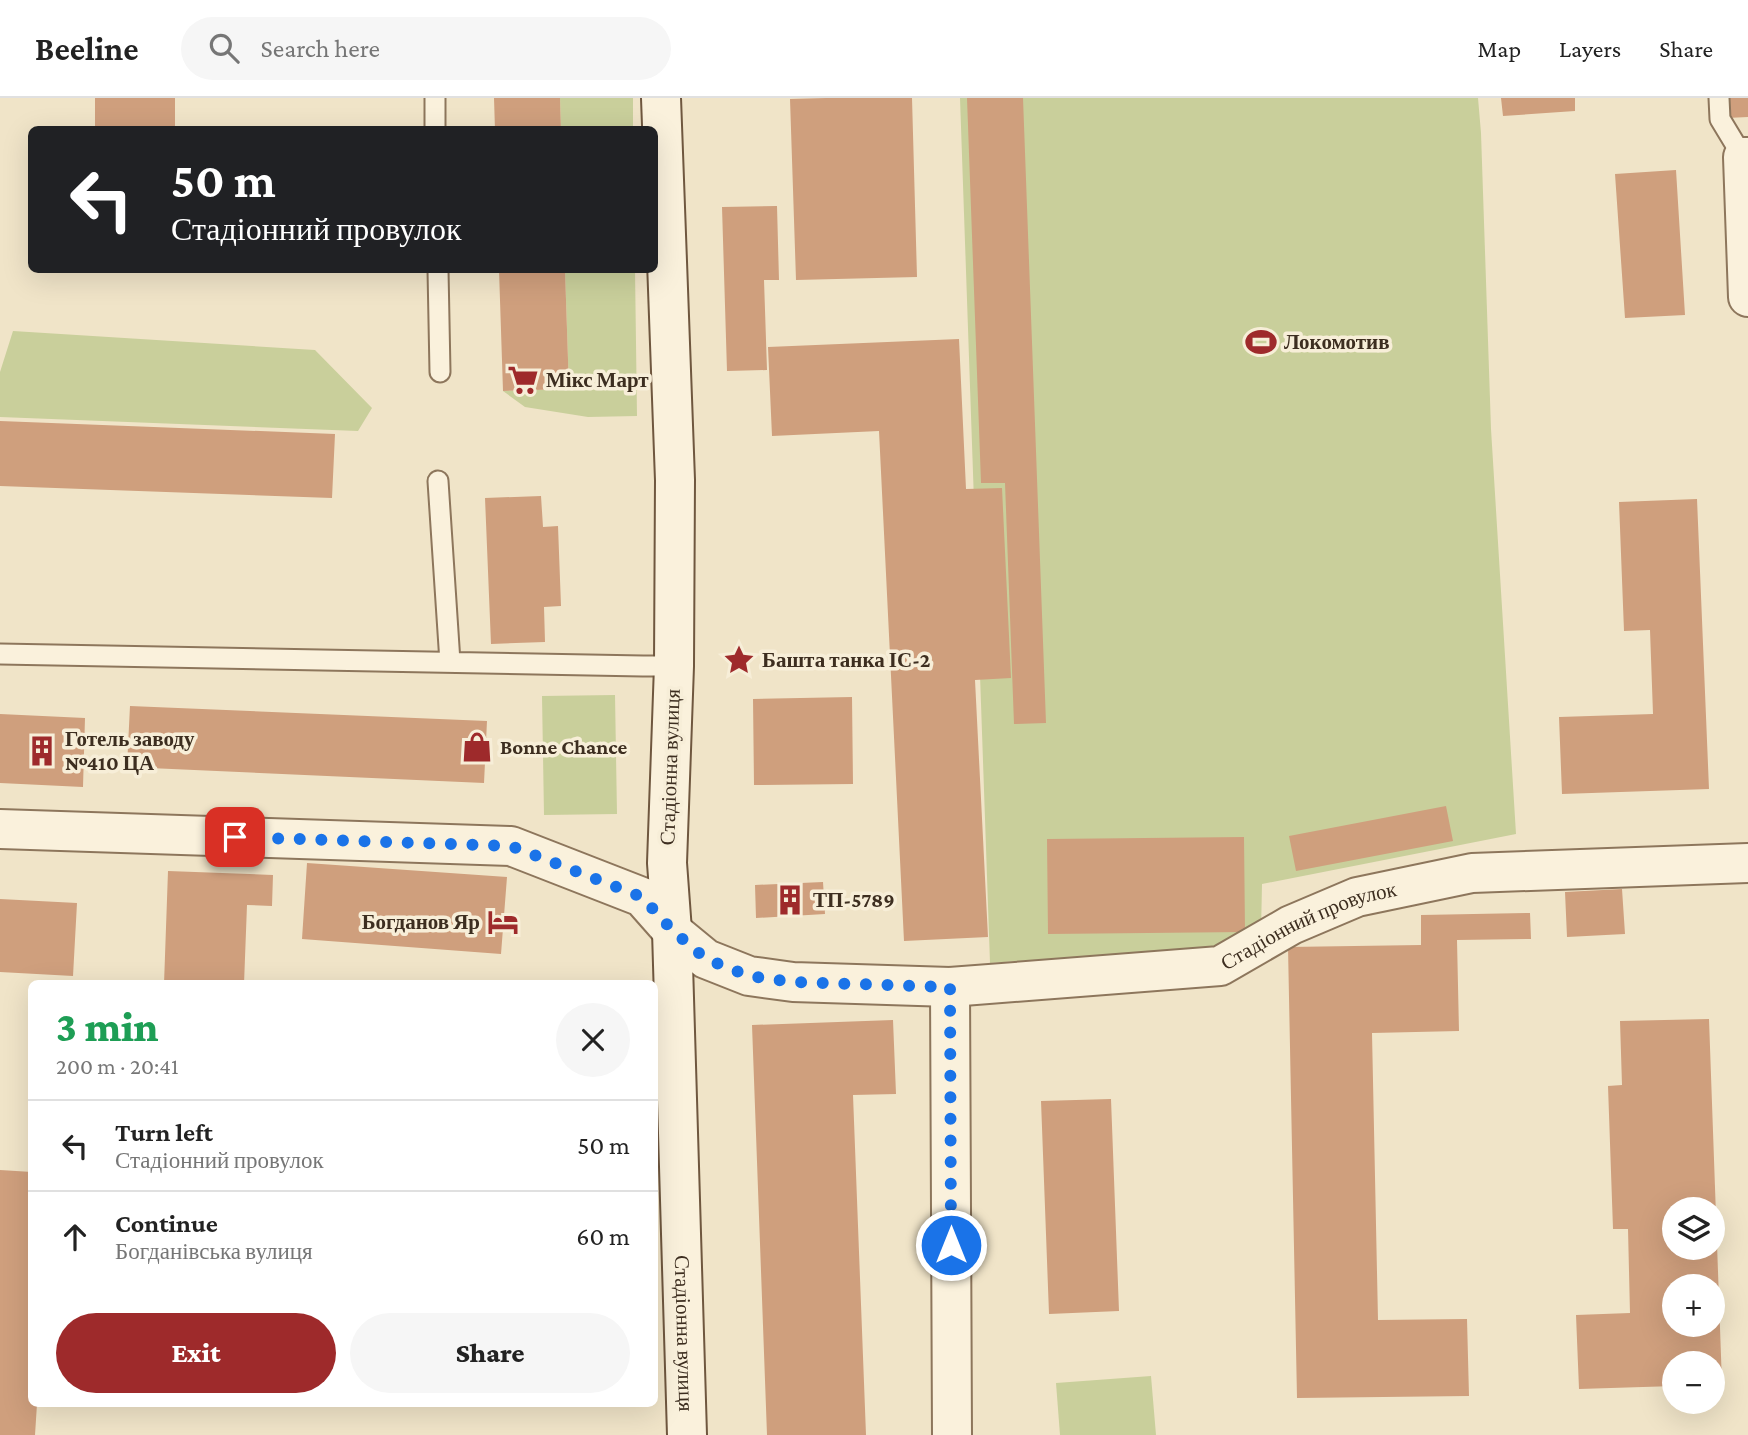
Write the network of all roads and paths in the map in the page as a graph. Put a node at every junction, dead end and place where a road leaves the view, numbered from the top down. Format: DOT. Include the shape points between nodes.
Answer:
graph roads {
  1 [pos="435,98"];
  2 [pos="661,98"];
  3 [pos="1719,98"];
  4 [pos="435,126"];
  5 [pos="1746,157"];
  6 [pos="438,273"];
  7 [pos="1748,298"];
  8 [pos="440,372"];
  9 [pos="438,481"];
  10 [pos="0,654"];
  11 [pos="450,663"];
  12 [pos="674,666"];
  13 [pos="0,829"];
  14 [pos="1748,863"];
  15 [pos="673,931"];
  16 [pos="950,987"];
  17 [pos="687,1435"];
  18 [pos="952,1435"];
  1 -- 4 [label="lane"];
  2 -- 12 [label="street, Стадіонна вулиця" via="676,543"];
  3 -- 5 [label="lane" via="1720,119"];
  5 -- 7 [label="street"];
  6 -- 8 [label="lane"];
  9 -- 11 [label="lane"];
  10 -- 11 [label="lane"];
  11 -- 12 [label="lane"];
  12 -- 15 [label="street, Стадіонна вулиця" via="667,863"];
  13 -- 15 [label="street, Стадіонний провулок" via="511,846 642,897"];
  14 -- 16 [label="street, Стадіонний провулок" via="1472,873 1357,897 1291,925 1220,966"];
  15 -- 16 [label="street, Стадіонний провулок" via="706,959 749,976 793,982"];
  15 -- 17 [label="street, Стадіонна вулиця"];
  16 -- 18 [label="street"];
}
